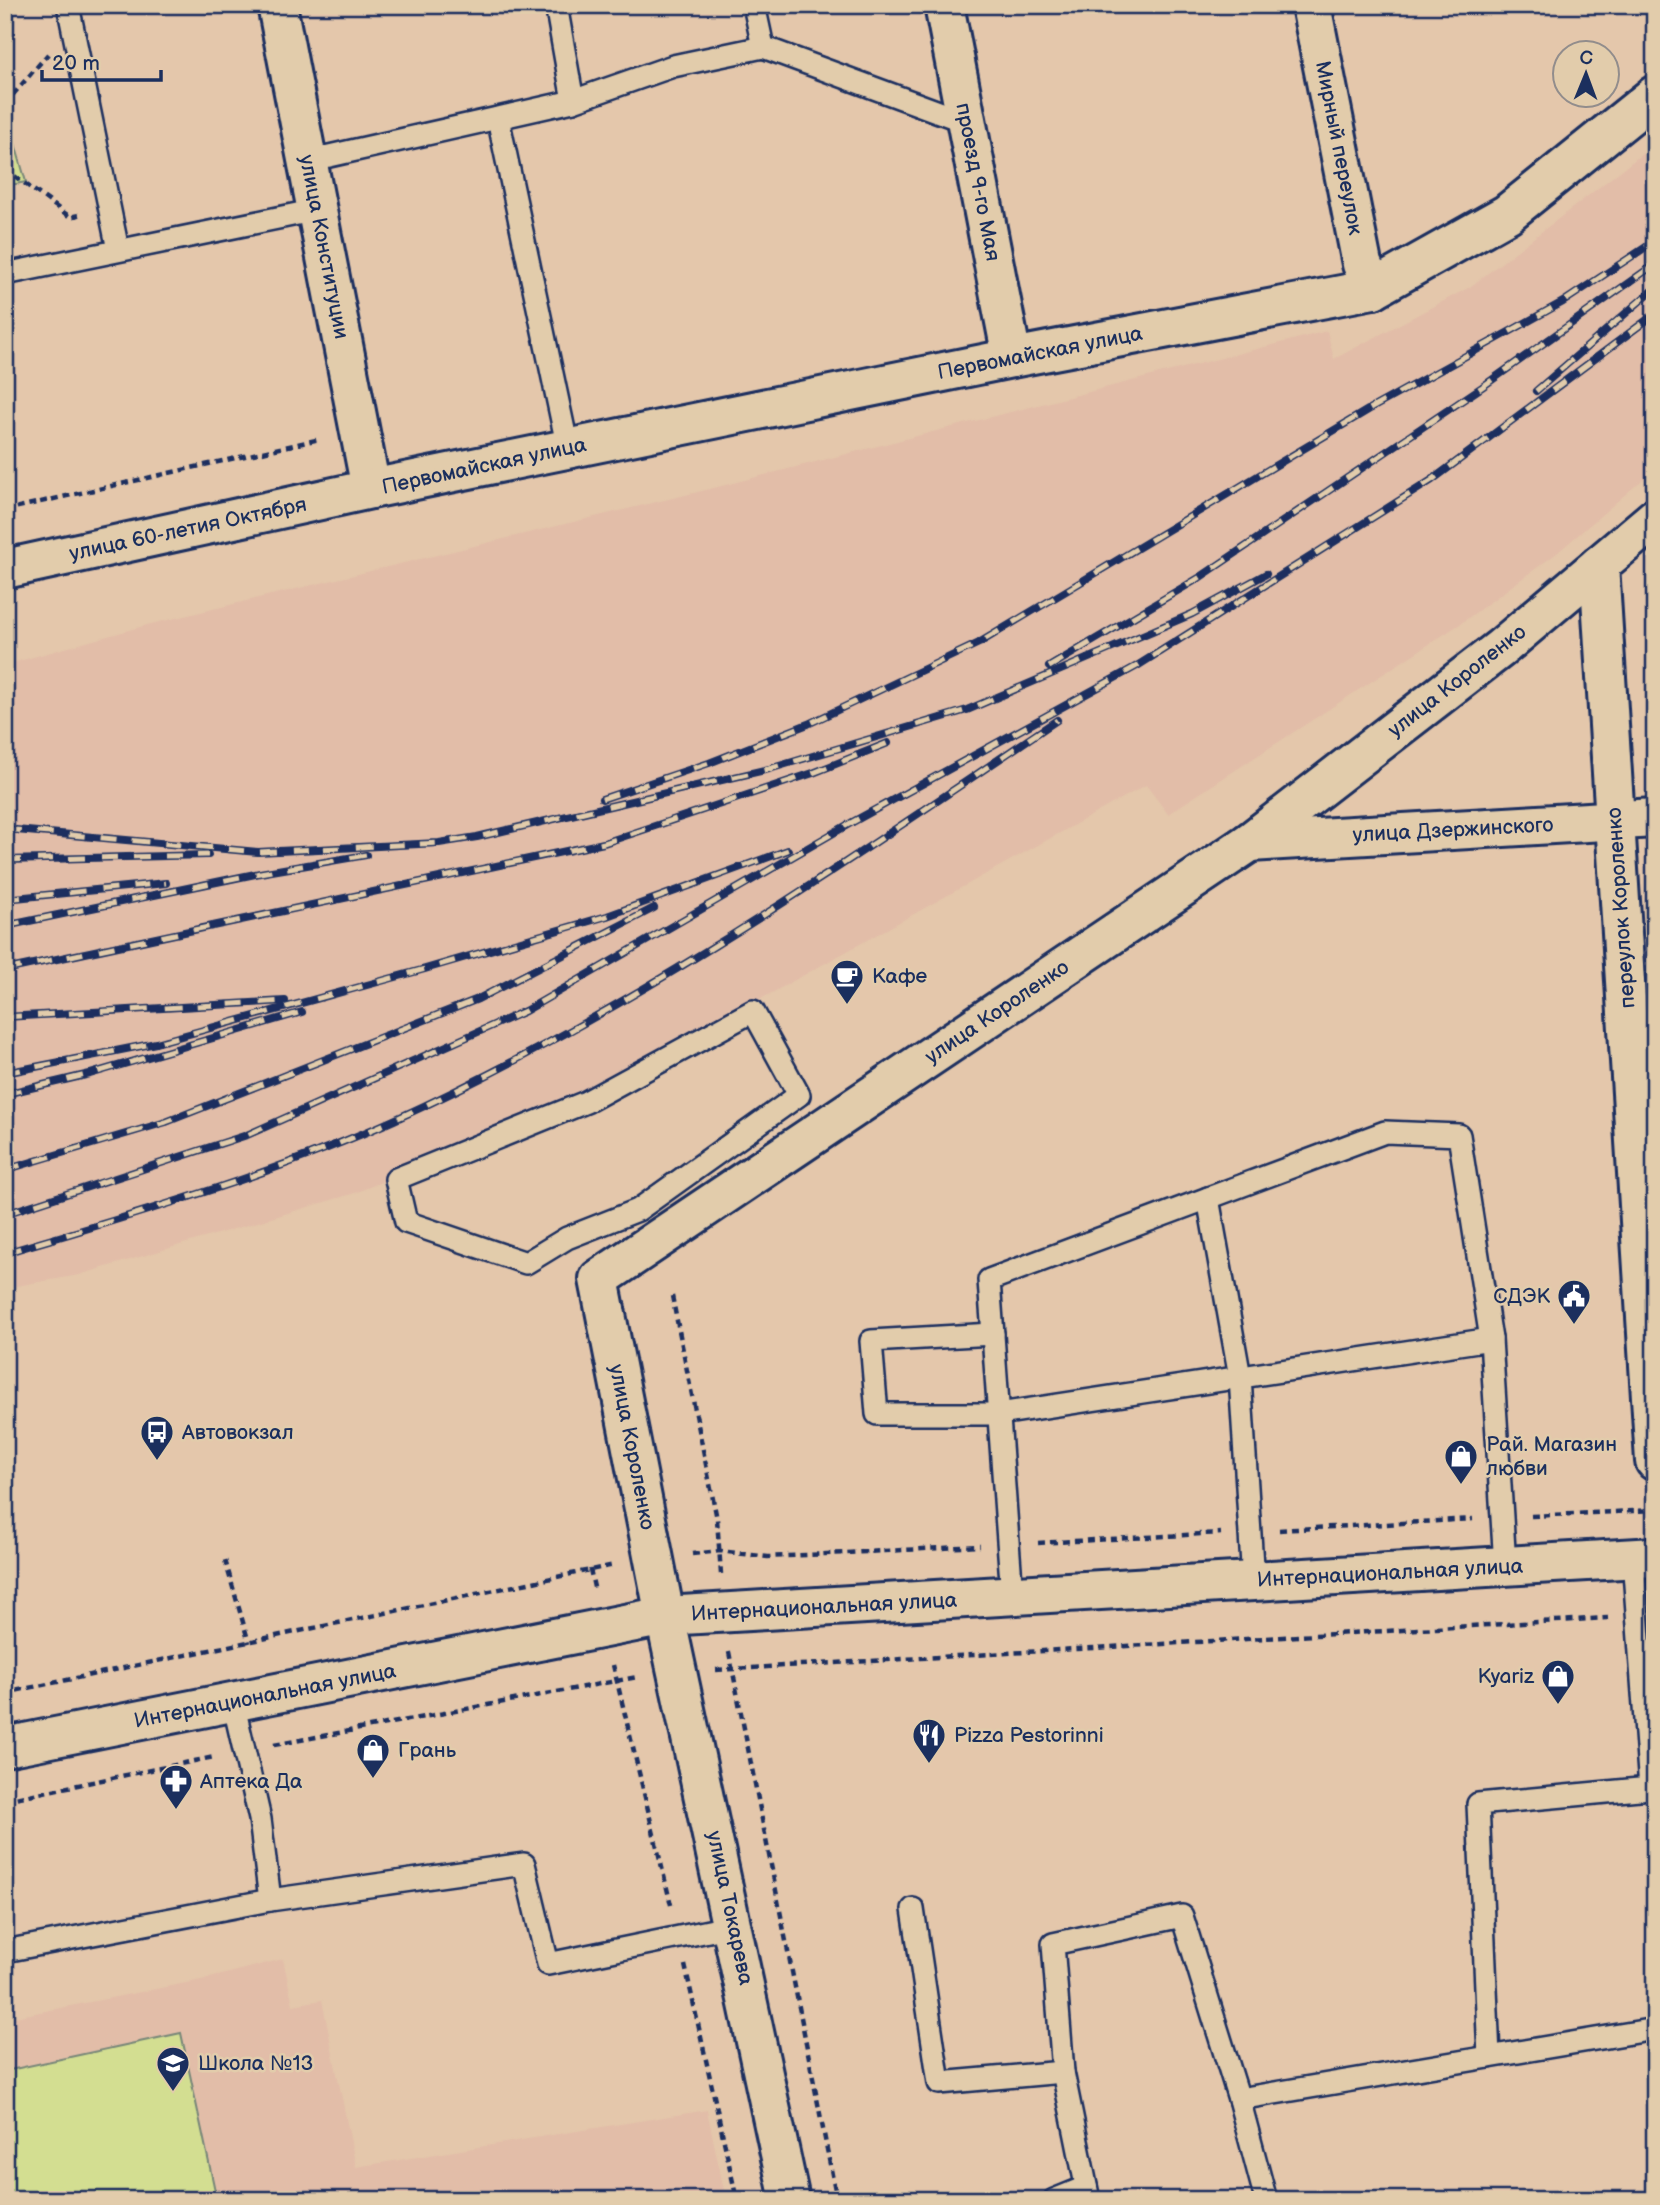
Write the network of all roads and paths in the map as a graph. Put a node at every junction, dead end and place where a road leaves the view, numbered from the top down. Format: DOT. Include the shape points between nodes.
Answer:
graph roads {
  1 [pos="68,5"];
  2 [pos="277,5"];
  3 [pos="556,5"];
  4 [pos="754,5"];
  5 [pos="944,5"];
  6 [pos="1311,5"];
  7 [pos="75,38"];
  8 [pos="763,47"];
  9 [pos="1655,94"];
  10 [pos="573,101"];
  11 [pos="5,104"];
  12 [pos="498,118"];
  13 [pos="966,122"];
  14 [pos="307,161"];
  15 [pos="5,169"];
  16 [pos="109,209"];
  17 [pos="317,211"];
  18 [pos="118,250"];
  19 [pos="5,274"];
  20 [pos="1373,289"];
  21 [pos="1012,358"];
  22 [pos="320,439"];
  23 [pos="568,449"];
  24 [pos="371,489"];
  25 [pos="5,510"];
  26 [pos="1655,518"];
  27 [pos="1599,565"];
  28 [pos="5,569"];
  29 [pos="1655,818"];
  30 [pos="1615,820"];
  31 [pos="1251,842"];
  32 [pos="752,1011"];
  33 [pos="1208,1198"];
  34 [pos="672,1296"];
  35 [pos="993,1334"];
  36 [pos="1491,1339"];
  37 [pos="1240,1377"];
  38 [pos="999,1414"];
  39 [pos="1655,1461"];
  40 [pos="1644,1558"];
  41 [pos="225,1560"];
  42 [pos="1505,1566"];
  43 [pos="590,1569"];
  44 [pos="1254,1581"];
  45 [pos="1012,1596"];
  46 [pos="724,1613"];
  47 [pos="665,1616"];
  48 [pos="1637,1617"];
  49 [pos="604,1628"];
  50 [pos="249,1643"];
  51 [pos="731,1669"];
  52 [pos="679,1674"];
  53 [pos="617,1679"];
  54 [pos="233,1702"];
  55 [pos="5,1747"];
  56 [pos="244,1751"];
  57 [pos="5,1800"];
  58 [pos="271,1900"];
  59 [pos="913,1909"];
  60 [pos="733,1926"];
  61 [pos="679,1937"];
  62 [pos="5,1951"];
  63 [pos="1655,2029"];
  64 [pos="1489,2057"];
  65 [pos="1063,2071"];
  66 [pos="1239,2099"];
  67 [pos="1088,2193"];
  68 [pos="737,2200"];
  69 [pos="790,2200"];
  70 [pos="837,2200"];
  71 [pos="1054,2200"];
  72 [pos="1266,2200"];
  1 -- 7 [label="lane"];
  2 -- 14 [label="street, улица Конституции"];
  3 -- 10 [label="lane"];
  4 -- 8 [label="lane"];
  5 -- 13 [label="street, проезд 9-го Мая"];
  6 -- 20 [label="street, Мирный переулок" via="1363,264"];
  7 -- 11 [label="path" via="58,42"];
  7 -- 16 [label="lane"];
  8 -- 10 [label="lane" via="673,66"];
  8 -- 13 [label="lane"];
  9 -- 20 [label="street, Первомайская улица" via="1507,214"];
  10 -- 12 [label="lane"];
  12 -- 14 [label="lane"];
  12 -- 23 [label="lane"];
  13 -- 21 [label="street, проезд 9-го Мая"];
  14 -- 17 [label="street, улица Конституции"];
  15 -- 16 [label="path" via="70,217"];
  16 -- 18 [label="lane"];
  17 -- 18 [label="lane"];
  17 -- 24 [label="street, улица Конституции"];
  18 -- 19 [label="lane"];
  20 -- 21 [label="street, Первомайская улица"];
  21 -- 23 [label="street, Первомайская улица"];
  22 -- 25 [label="path"];
  23 -- 24 [label="street, Первомайская улица"];
  24 -- 28 [label="street, улица 60-летия Октября"];
  26 -- 27 [label="street, улица Короленко"];
  27 -- 30 [label="street, переулок Короленко"];
  27 -- 31 [label="street, улица Короленко" via="1501,648"];
  29 -- 30 [label="street, улица Дзержинского"];
  30 -- 31 [label="street, улица Дзержинского"];
  30 -- 39 [label="street, переулок Короленко"];
  31 -- 47 [label="street, улица Короленко" via="599,1279"];
  32 -- 32 [label="lane" via="799,1095 638,1210 567,1238 526,1263 406,1222 396,1179 586,1102"];
  33 -- 35 [label="lane" via="989,1280"];
  33 -- 36 [label="lane" via="1385,1132 1459,1135"];
  33 -- 37 [label="lane"];
  34 -- 46 [label="path" via="718,1519"];
  35 -- 38 [label="lane"];
  35 -- 38 [label="lane" via="871,1341 877,1414"];
  36 -- 37 [label="lane"];
  36 -- 42 [label="lane"];
  37 -- 38 [label="lane"];
  37 -- 44 [label="lane"];
  38 -- 45 [label="lane"];
  40 -- 42 [label="street, Интернациональная улица"];
  40 -- 48 [label="lane"];
  41 -- 50 [label="path"];
  42 -- 44 [label="street, Интернациональная улица"];
  43 -- 49 [label="path"];
  44 -- 45 [label="street, Интернациональная улица"];
  45 -- 46 [label="street, Интернациональная улица"];
  46 -- 47 [label="street, Интернациональная улица"];
  46 -- 51 [label="path"];
  47 -- 49 [label="street, Интернациональная улица"];
  47 -- 52 [label="street, улица Токарева"];
  48 -- 51 [label="path"];
  48 -- 64 [label="lane" via="1650,1787 1478,1804"];
  49 -- 53 [label="path"];
  49 -- 54 [label="street, Интернациональная улица"];
  51 -- 52 [label="path"];
  51 -- 70 [label="path"];
  52 -- 53 [label="path"];
  52 -- 60 [label="street, улица Токарева"];
  53 -- 56 [label="path"];
  53 -- 61 [label="path"];
  54 -- 55 [label="street, Интернациональная улица"];
  54 -- 56 [label="lane"];
  56 -- 57 [label="path"];
  56 -- 58 [label="lane" via="260,1819"];
  58 -- 61 [label="lane" via="524,1864 548,1964"];
  58 -- 62 [label="lane"];
  59 -- 65 [label="lane" via="939,2083"];
  60 -- 61 [label="lane"];
  60 -- 69 [label="street, улица Токарева"];
  61 -- 68 [label="path"];
  63 -- 64 [label="lane"];
  64 -- 66 [label="lane"];
  65 -- 66 [label="lane" via="1053,1944 1182,1916"];
  65 -- 67 [label="lane"];
  66 -- 72 [label="lane"];
  67 -- 71 [label="lane"];
}
